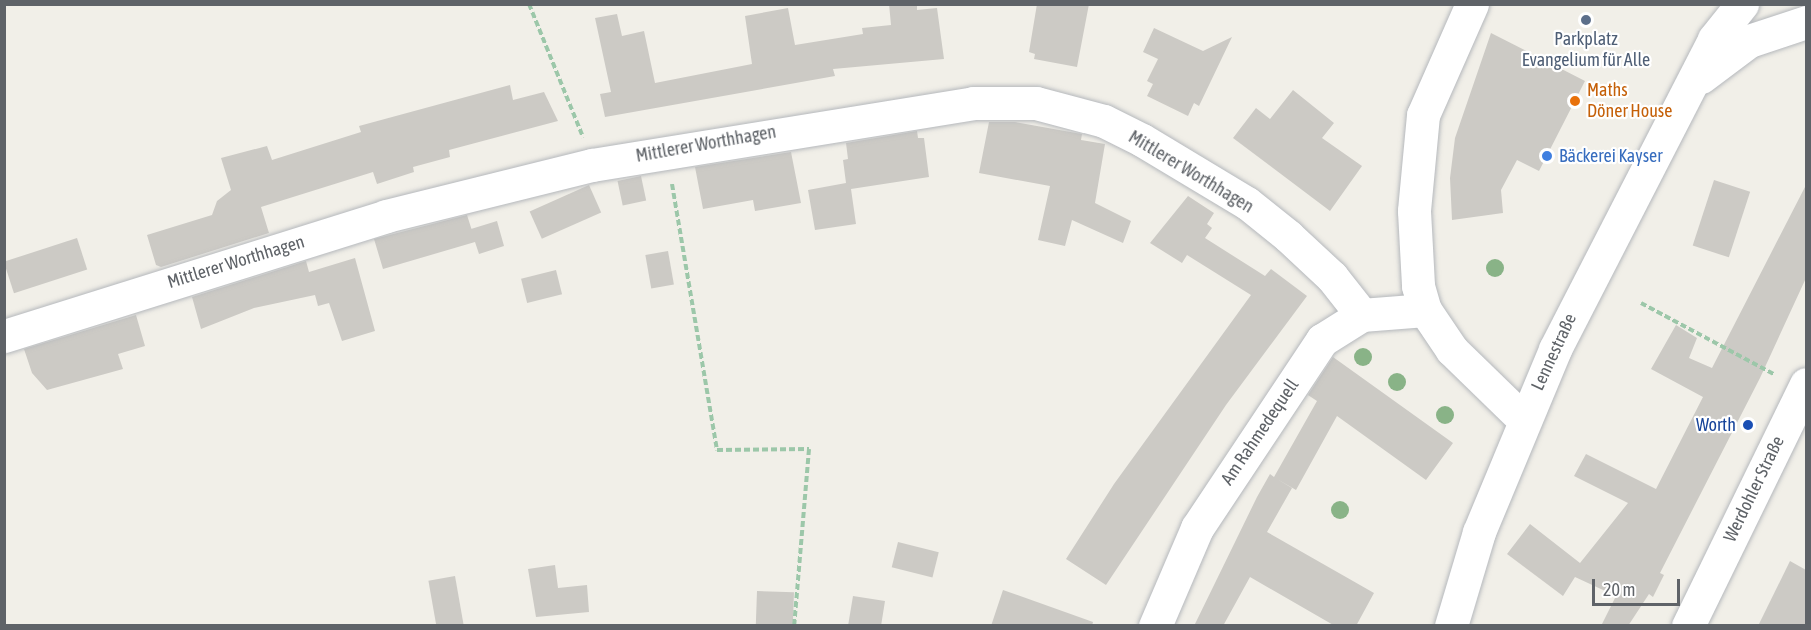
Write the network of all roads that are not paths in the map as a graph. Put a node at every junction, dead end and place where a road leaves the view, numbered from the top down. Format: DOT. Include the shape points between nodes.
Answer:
graph roads {
  1 [pos="1472,4"];
  2 [pos="1742,4"];
  3 [pos="1806,21"];
  4 [pos="1688,92"];
  5 [pos="1425,310"];
  6 [pos="1362,315"];
  7 [pos="4,336"];
  8 [pos="1806,384"];
  9 [pos="1523,418"];
  10 [pos="1155,626"];
  11 [pos="1451,626"];
  12 [pos="1688,626"];
  1 -- 5 [label="street" via="1423,115 1414,211 1418,286"];
  2 -- 4 [label="street, Lennestraße" via="1714,39"];
  3 -- 4 [label="street, Lennestraße" via="1749,41 1705,72"];
  4 -- 9 [label="street, Lennestraße" via="1594,270"];
  5 -- 6 [label="street, Am Rahmedequell"];
  5 -- 9 [label="street" via="1452,350"];
  6 -- 7 [label="street, Mittlerer Worthhagen" via="1332,277 1247,203 1104,121 1036,103 973,103 591,165 386,216"];
  6 -- 10 [label="street, Am Rahmedequell" via="1322,340 1232,474 1197,528"];
  8 -- 12 [label="street, Werdohler Straße"];
  9 -- 11 [label="street, Lennestraße" via="1479,531"];
}
